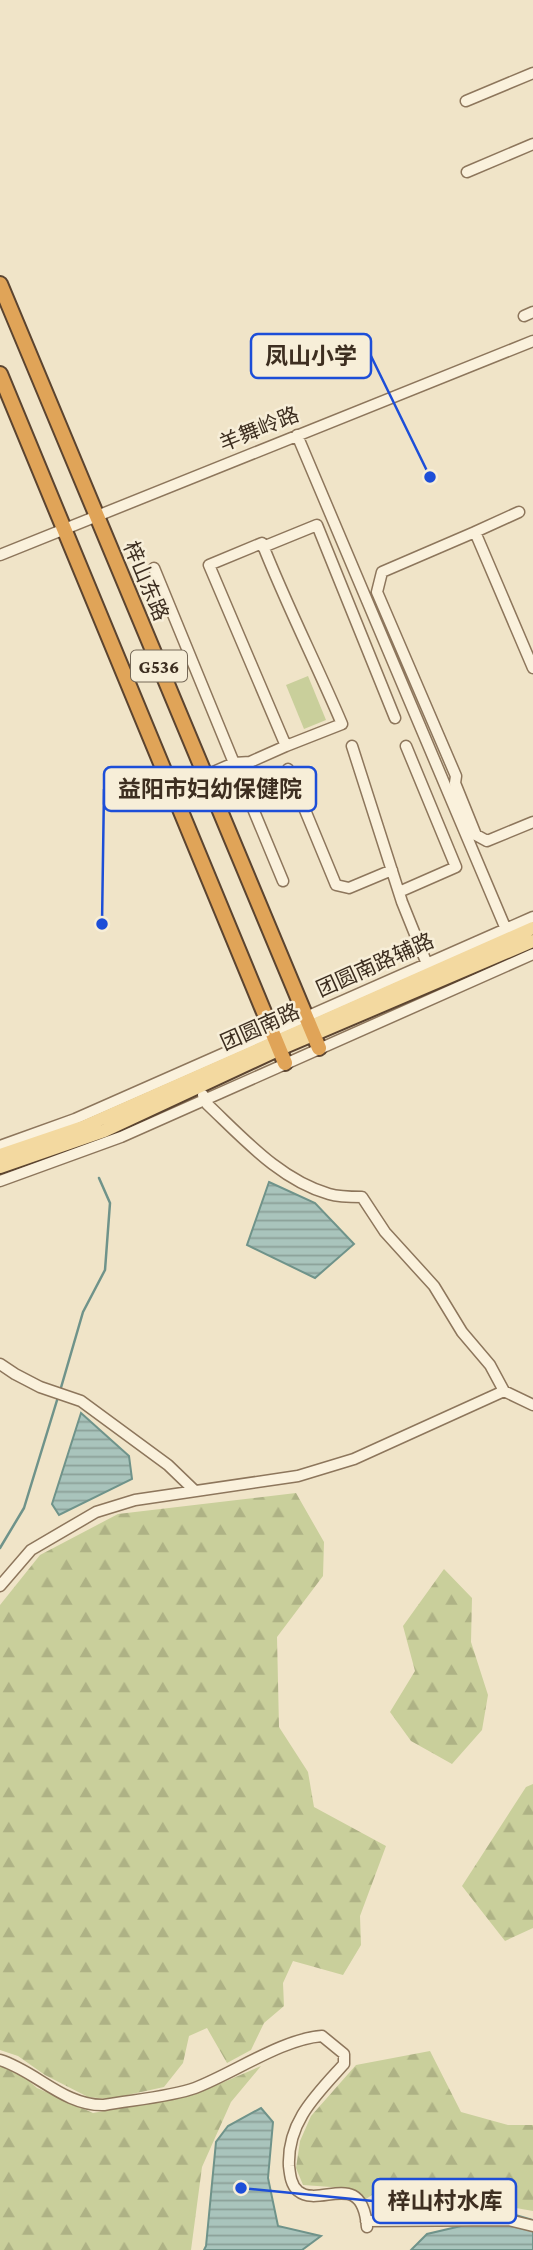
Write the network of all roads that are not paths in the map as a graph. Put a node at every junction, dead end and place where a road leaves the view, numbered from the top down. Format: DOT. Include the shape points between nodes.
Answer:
graph roads {
  1 [pos="533,73"];
  2 [pos="466,101"];
  3 [pos="533,145"];
  4 [pos="467,172"];
  5 [pos="0,284"];
  6 [pos="533,341"];
  7 [pos="0,374"];
  8 [pos="297,435"];
  9 [pos="519,512"];
  10 [pos="96,515"];
  11 [pos="64,528"];
  12 [pos="475,532"];
  13 [pos="263,547"];
  14 [pos="0,555"];
  15 [pos="154,568"];
  16 [pos="533,668"];
  17 [pos="395,718"];
  18 [pos="352,746"];
  19 [pos="406,746"];
  20 [pos="286,747"];
  21 [pos="234,763"];
  22 [pos="288,769"];
  23 [pos="205,776"];
  24 [pos="173,790"];
  25 [pos="533,822"];
  26 [pos="392,870"];
  27 [pos="283,881"];
  28 [pos="399,892"];
  29 [pos="533,917"];
  30 [pos="533,928"];
  31 [pos="508,933"];
  32 [pos="533,941"];
  33 [pos="533,954"];
  34 [pos="429,968"];
  35 [pos="312,1031"];
  36 [pos="278,1046"];
  37 [pos="202,1093"];
  38 [pos="102,1118"];
  39 [pos="75,1119"];
  40 [pos="2,1162"];
  41 [pos="0,1364"];
  42 [pos="504,1391"];
  43 [pos="533,1405"];
  44 [pos="195,1491"];
  45 [pos="0,1586"];
  46 [pos="0,2060"];
  47 [pos="533,2226"];
  1 -- 2 [label="street"];
  3 -- 4 [label="street"];
  5 -- 10 [label="highway, 梓山东路 / G536"];
  6 -- 8 [label="street, 羊舞岭路"];
  7 -- 11 [label="highway, G536"];
  8 -- 10 [label="street, 羊舞岭路"];
  8 -- 31 [label="street"];
  9 -- 12 [label="street"];
  10 -- 11 [label="street, 羊舞岭路"];
  10 -- 23 [label="highway, 梓山东路 / G536"];
  11 -- 14 [label="street, 羊舞岭路"];
  11 -- 24 [label="highway, G536"];
  12 -- 16 [label="street"];
  12 -- 25 [label="street" via="382,572 377,592 456,776 454,783 476,835 487,841"];
  13 -- 17 [label="street" via="317,525"];
  13 -- 20 [label="street" via="342,724"];
  13 -- 20 [label="street" via="262,543 209,565"];
  15 -- 21 [label="street"];
  18 -- 26 [label="street"];
  19 -- 28 [label="street" via="456,867"];
  20 -- 21 [label="street" via="250,762"];
  21 -- 23 [label="street"];
  21 -- 27 [label="street"];
  22 -- 26 [label="street" via="336,885 349,888"];
  23 -- 24 [label="street"];
  23 -- 35 [label="highway, 梓山东路 / G536"];
  24 -- 36 [label="highway, G536"];
  26 -- 28 [label="street"];
  28 -- 34 [label="street"];
  29 -- 31 [label="street"];
  30 -- 31 [label="main road, 团圆南路"];
  31 -- 34 [label="main road, 团圆南路"];
  32 -- 35 [label="main road, 团圆南路"];
  33 -- 35 [label="street"];
  34 -- 35 [label="main road, 团圆南路"];
  35 -- 36 [label="main road, 团圆南路"];
  35 -- 36 [label="street"];
  36 -- 37 [label="main road, 团圆南路"];
  36 -- 38 [label="main road, 团圆南路"];
  36 -- 39 [label="street"];
  37 -- 40 [label="main road, 团圆南路" via="104,1131"];
  37 -- 42 [label="street" via="207,1104 293,1179 330,1195 362,1197 385,1232 433,1286"];
  38 -- 39 [label="main road"];
  38 -- 40 [label="main road, 团圆南路"];
  39 -- 40 [label="street"];
  41 -- 44 [label="street" via="81,1401 168,1465"];
  42 -- 43 [label="street"];
  42 -- 44 [label="street" via="354,1459 298,1476"];
  44 -- 45 [label="street" via="135,1500 96,1512 31,1550"];
  46 -- 47 [label="street" via="89,2106 103,2105 193,2089 284,2047 322,2036 344,2054 344,2064 309,2102 296,2124 289,2146 290,2179 298,2191 348,2194 365,2208 367,2224 509,2220"];
}
